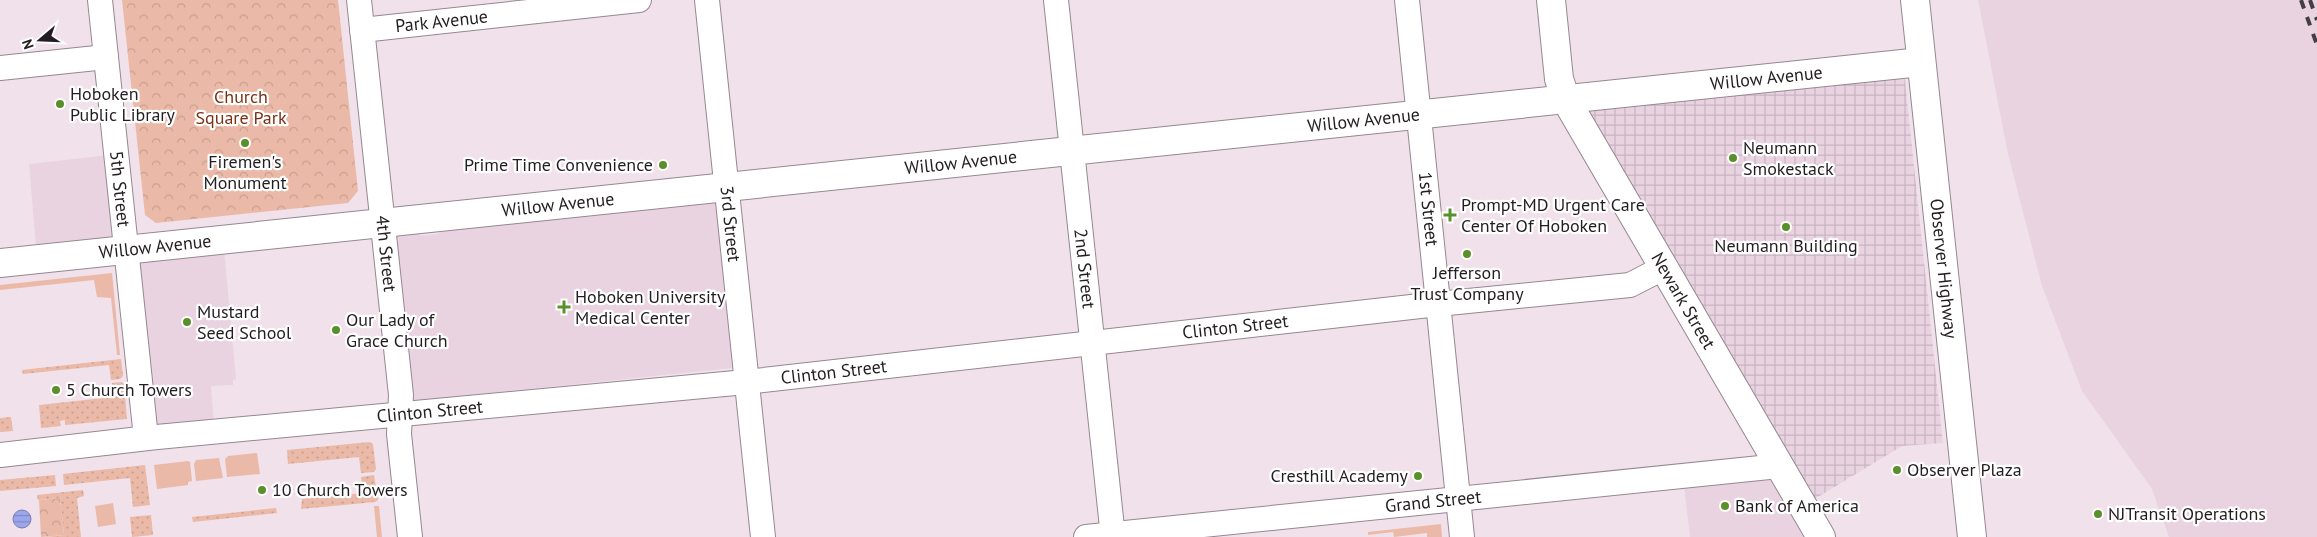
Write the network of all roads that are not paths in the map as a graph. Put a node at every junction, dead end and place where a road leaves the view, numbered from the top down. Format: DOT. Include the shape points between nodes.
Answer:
graph roads {
  1 [pos="100,0"];
  2 [pos="359,0"];
  3 [pos="640,0"];
  4 [pos="707,0"];
  5 [pos="1056,0"];
  6 [pos="1407,0"];
  7 [pos="1550,0"];
  8 [pos="1915,0"];
  9 [pos="362,30"];
  10 [pos="106,57"];
  11 [pos="1921,62"];
  12 [pos="0,68"];
  13 [pos="1566,100"];
  14 [pos="1420,114"];
  15 [pos="1073,150"];
  16 [pos="727,186"];
  17 [pos="382,223"];
  18 [pos="127,250"];
  19 [pos="0,263"];
  20 [pos="1663,268"];
  21 [pos="1438,304"];
  22 [pos="1091,342"];
  23 [pos="746,382"];
  24 [pos="399,415"];
  25 [pos="146,438"];
  26 [pos="0,455"];
  27 [pos="1780,466"];
  28 [pos="1458,500"];
  29 [pos="1112,536"];
  30 [pos="410,537"];
  31 [pos="763,537"];
  32 [pos="1086,537"];
  33 [pos="1462,537"];
  34 [pos="1821,537"];
  35 [pos="1972,537"];
  1 -- 10 [label="street, 5th Street"];
  2 -- 9 [label="street, 4th Street"];
  3 -- 9 [label="street, Park Avenue"];
  4 -- 16 [label="street, 3rd Street"];
  5 -- 15 [label="street, 2nd Street"];
  6 -- 14 [label="street, 1st Street"];
  7 -- 13 [label="main road, Newark Street" via="1559,79"];
  8 -- 11 [label="main road, Observer Highway"];
  9 -- 17 [label="street, 4th Street"];
  10 -- 12 [label="street"];
  10 -- 18 [label="street, 5th Street"];
  11 -- 13 [label="main road, Willow Avenue"];
  11 -- 35 [label="main road, Observer Highway"];
  13 -- 14 [label="main road, Willow Avenue"];
  13 -- 20 [label="main road, Newark Street"];
  14 -- 15 [label="main road, Willow Avenue"];
  14 -- 21 [label="street, 1st Street"];
  15 -- 16 [label="main road, Willow Avenue"];
  15 -- 22 [label="street, 2nd Street"];
  16 -- 17 [label="main road, Willow Avenue"];
  16 -- 23 [label="street, 3rd Street"];
  17 -- 18 [label="main road, Willow Avenue"];
  17 -- 24 [label="street, 4th Street" via="401,395"];
  18 -- 19 [label="main road, Willow Avenue"];
  18 -- 25 [label="street, 5th Street"];
  20 -- 21 [label="street, Clinton Street" via="1630,285"];
  20 -- 27 [label="main road, Newark Street"];
  21 -- 22 [label="street, Clinton Street"];
  21 -- 28 [label="street, 1st Street"];
  22 -- 23 [label="street, Clinton Street"];
  22 -- 29 [label="street, 2nd Street"];
  23 -- 24 [label="street, Clinton Street"];
  23 -- 31 [label="street, 3rd Street"];
  24 -- 25 [label="street, Clinton Street"];
  24 -- 30 [label="street, 4th Street"];
  25 -- 26 [label="street, Clinton Street"];
  27 -- 28 [label="street, Grand Street"];
  27 -- 34 [label="main road, Newark Street"];
  28 -- 29 [label="street, Grand Street"];
  28 -- 33 [label="street, 1st Street"];
  29 -- 32 [label="street, Grand Street"];
}
